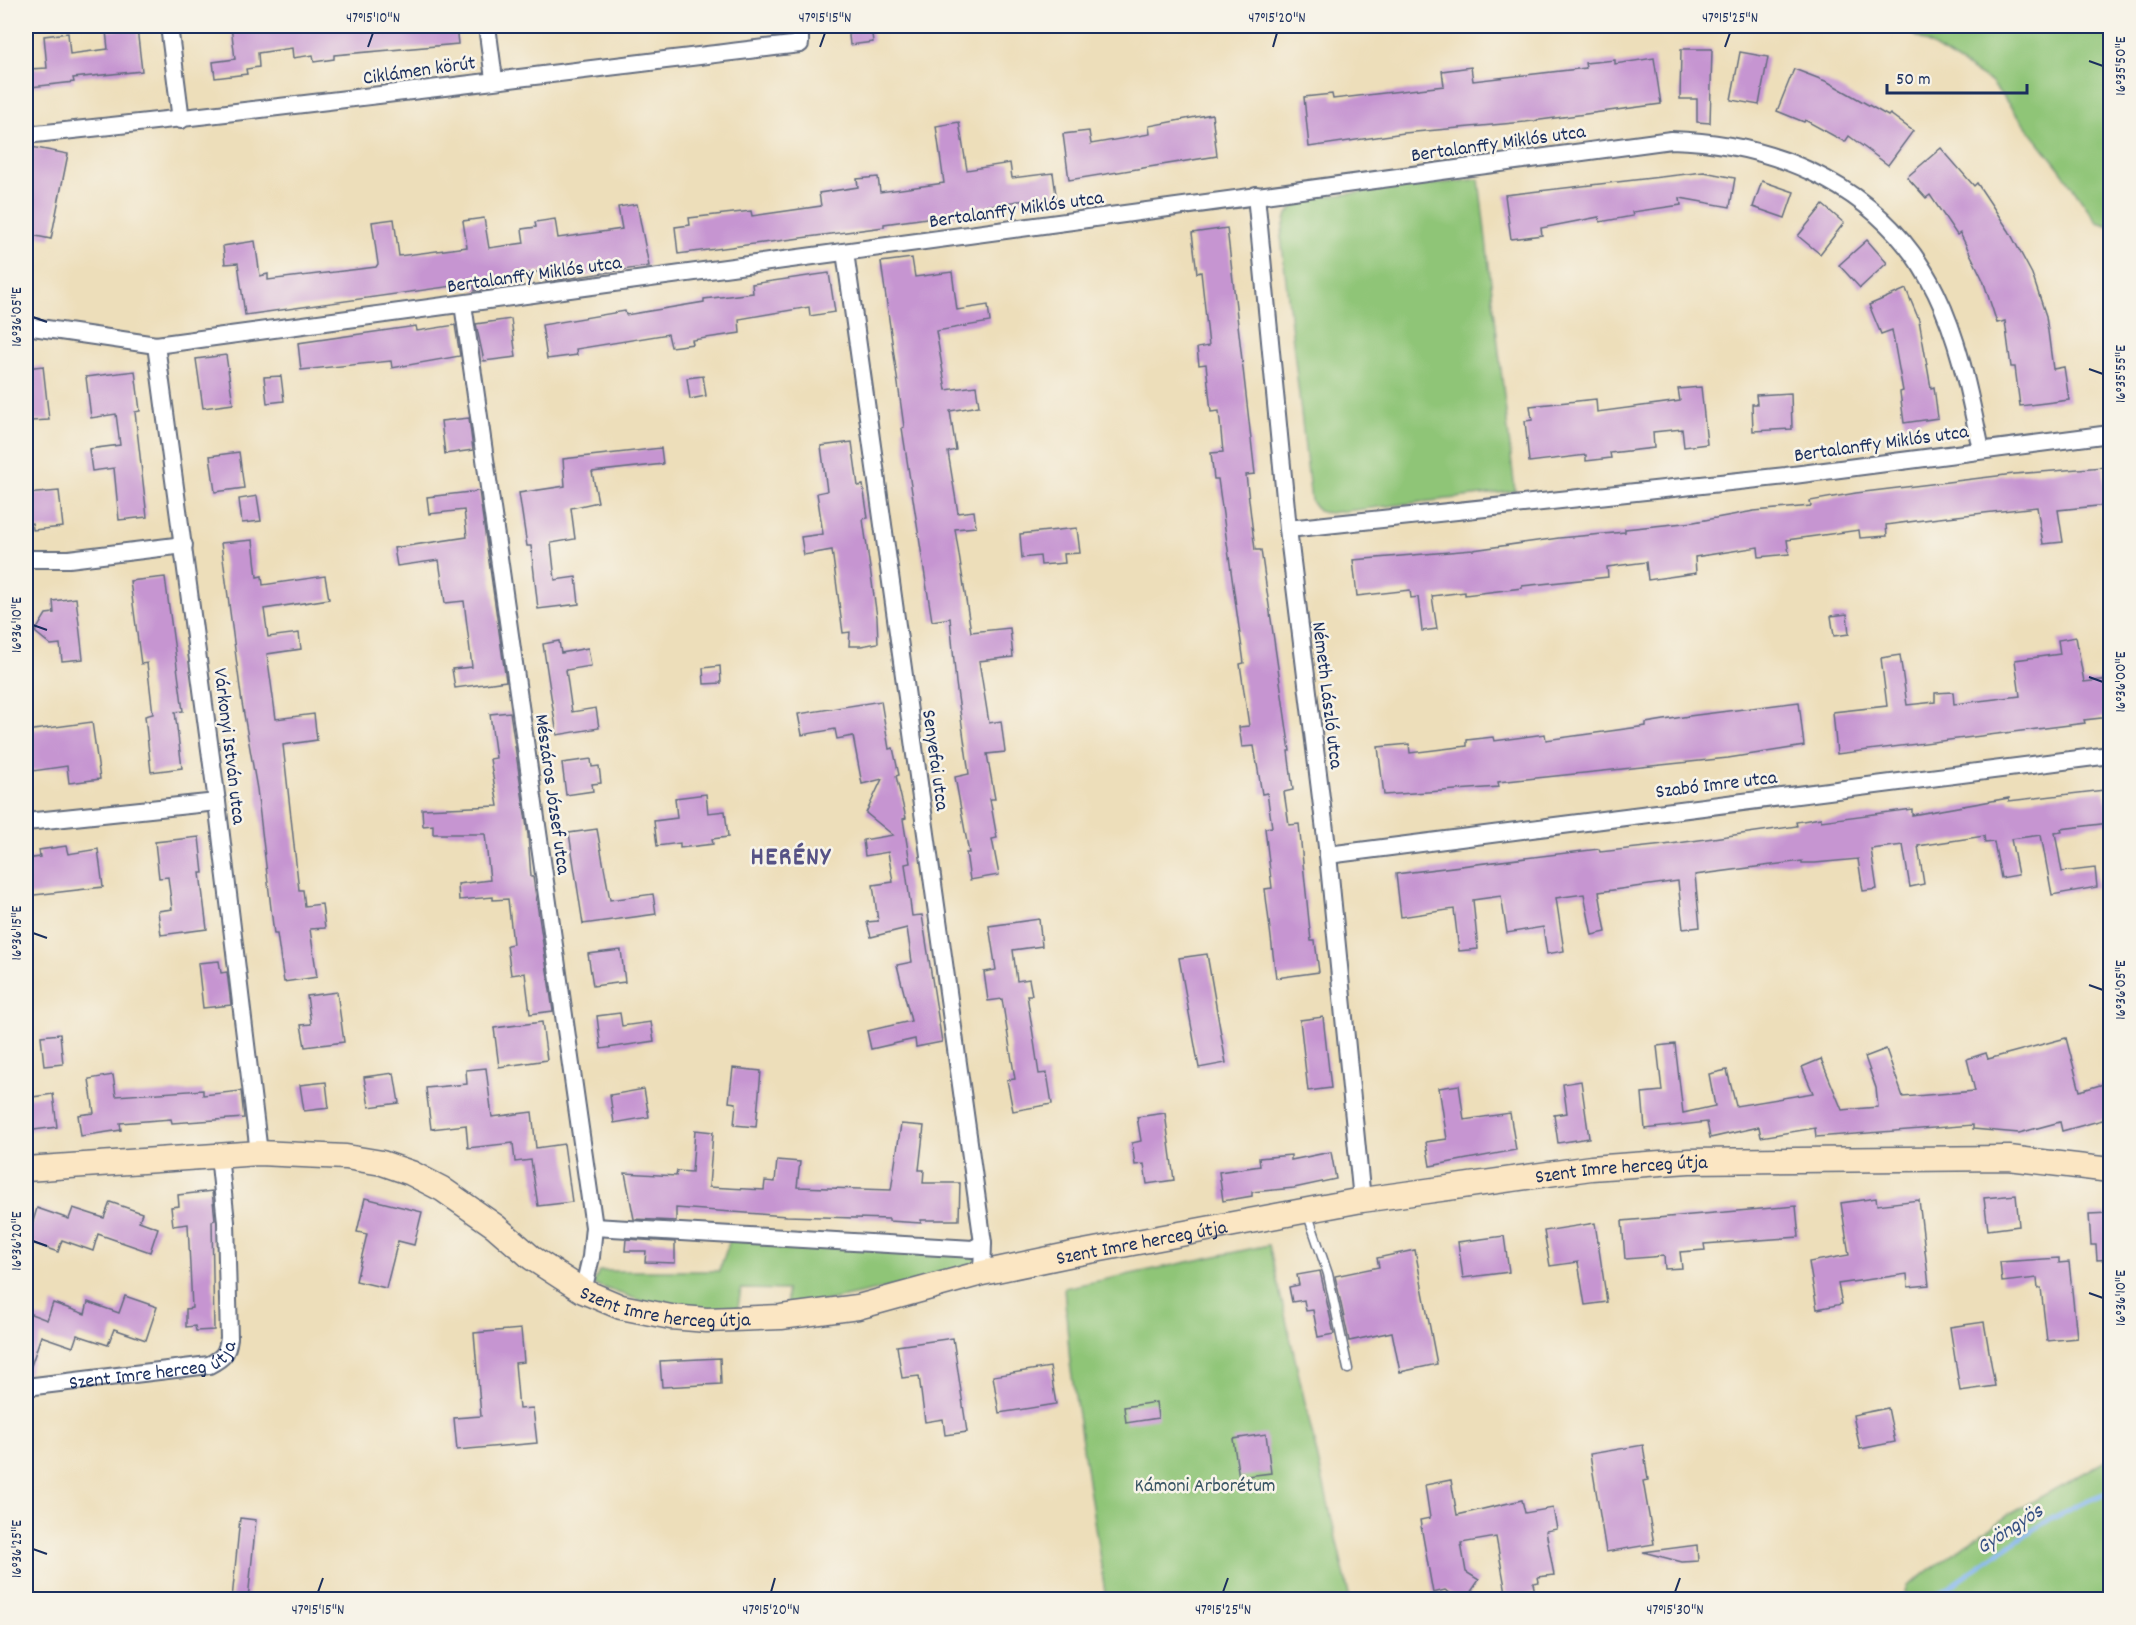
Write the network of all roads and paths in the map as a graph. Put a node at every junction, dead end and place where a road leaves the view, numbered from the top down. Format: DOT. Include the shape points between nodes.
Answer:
graph roads {
  1 [pos="169,26"];
  2 [pos="487,26"];
  3 [pos="800,26"];
  4 [pos="494,79"];
  5 [pos="181,120"];
  6 [pos="26,135"];
  7 [pos="1256,195"];
  8 [pos="845,252"];
  9 [pos="463,304"];
  10 [pos="26,326"];
  11 [pos="156,345"];
  12 [pos="2110,434"];
  13 [pos="1981,450"];
  14 [pos="1288,529"];
  15 [pos="184,545"];
  16 [pos="26,559"];
  17 [pos="2110,755"];
  18 [pos="217,802"];
  19 [pos="26,822"];
  20 [pos="1328,855"];
  21 [pos="259,1153"];
  22 [pos="219,1155"];
  23 [pos="26,1169"];
  24 [pos="2110,1170"];
  25 [pos="1362,1200"];
  26 [pos="1307,1212"];
  27 [pos="594,1227"];
  28 [pos="983,1243"];
  29 [pos="982,1273"];
  30 [pos="583,1291"];
  31 [pos="1348,1369"];
  32 [pos="26,1387"];
  1 -- 5 [label="street"];
  2 -- 4 [label="street"];
  3 -- 4 [label="street, Ciklámen körút" via="800,44"];
  4 -- 5 [label="street, Ciklámen körút"];
  5 -- 6 [label="street, Ciklámen körút"];
  7 -- 8 [label="street, Bertalanffy Miklós utca"];
  7 -- 13 [label="street, Bertalanffy Miklós utca" via="1671,140 1733,144 1765,152 1810,171 1875,213 1919,262 1952,332"];
  7 -- 14 [label="street, Németh László utca"];
  8 -- 9 [label="street, Bertalanffy Miklós utca"];
  8 -- 28 [label="street, Senyefai utca"];
  9 -- 11 [label="street, Bertalanffy Miklós utca"];
  9 -- 27 [label="street, Mészáros József utca"];
  10 -- 11 [label="street, Bertalanffy Miklós utca"];
  11 -- 15 [label="street, Várkonyi István utca"];
  12 -- 13 [label="street"];
  13 -- 14 [label="street, Bertalanffy Miklós utca" via="1786,476"];
  14 -- 20 [label="street, Németh László utca"];
  15 -- 16 [label="street" via="69,559"];
  15 -- 18 [label="street, Várkonyi István utca"];
  17 -- 20 [label="street, Szabó Imre utca"];
  18 -- 19 [label="street"];
  18 -- 21 [label="street, Várkonyi István utca"];
  20 -- 25 [label="street, Németh László utca"];
  21 -- 22 [label="main road, Szent Imre herceg útja"];
  21 -- 30 [label="main road, Szent Imre herceg útja" via="346,1156 411,1173 469,1206 532,1258"];
  22 -- 23 [label="main road, Szent Imre herceg útja"];
  22 -- 32 [label="street, Szent Imre herceg útja" via="226,1222 227,1352 208,1365"];
  24 -- 25 [label="main road, Szent Imre herceg útja" via="2009,1158 1689,1161 1548,1172"];
  25 -- 26 [label="main road, Szent Imre herceg útja"];
  26 -- 29 [label="main road, Szent Imre herceg útja"];
  26 -- 31 [label="lane" via="1328,1274"];
  27 -- 28 [label="street" via="973,1249"];
  27 -- 30 [label="street, Mészáros József utca"];
  28 -- 29 [label="street, Senyefai utca"];
  29 -- 30 [label="main road, Szent Imre herceg útja" via="858,1307 781,1317 671,1317 621,1307"];
}
